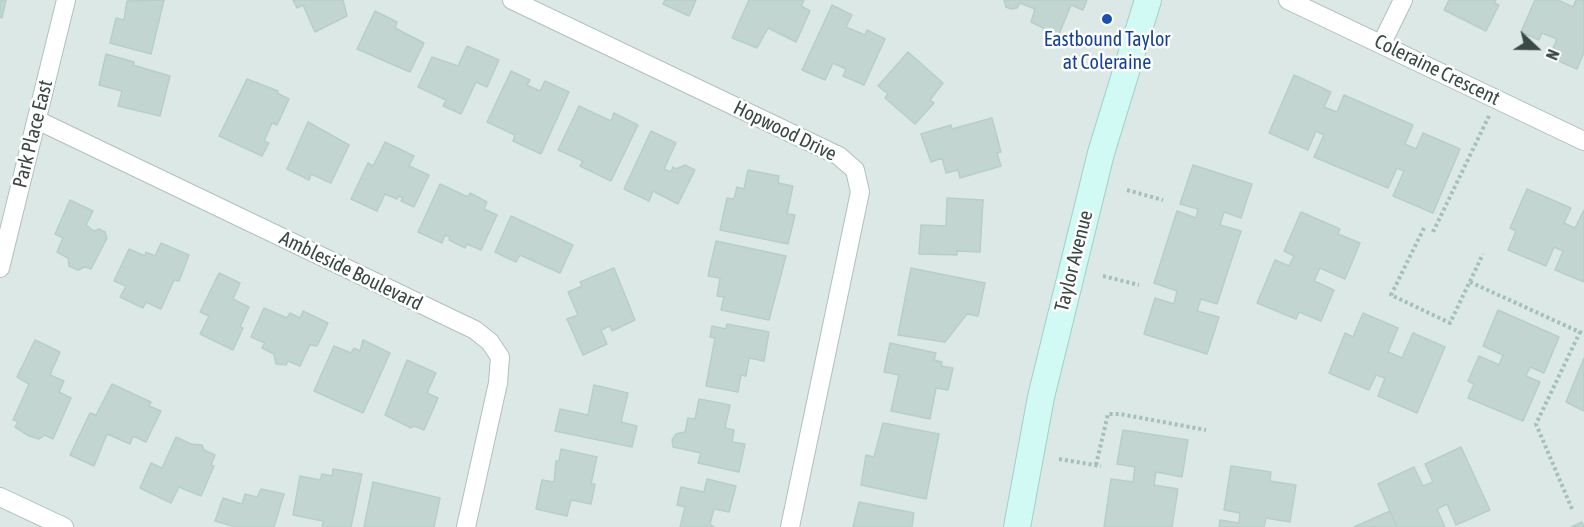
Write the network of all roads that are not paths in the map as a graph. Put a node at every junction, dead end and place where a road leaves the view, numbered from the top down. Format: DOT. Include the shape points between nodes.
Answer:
graph roads {
  1 [pos="66,0"];
  2 [pos="512,0"];
  3 [pos="1148,0"];
  4 [pos="1288,0"];
  5 [pos="1402,0"];
  6 [pos="1382,43"];
  7 [pos="37,120"];
  8 [pos="1584,141"];
  9 [pos="0,268"];
  10 [pos="0,497"];
  11 [pos="64,527"];
  12 [pos="466,527"];
  13 [pos="790,527"];
  14 [pos="1017,527"];
  1 -- 7 [label="street, Park Place East"];
  2 -- 13 [label="street, Hopwood Drive" via="839,156 855,170 860,192"];
  3 -- 14 [label="street, Taylor Avenue" via="1101,153 1041,397"];
  4 -- 6 [label="street, Coleraine Crescent"];
  5 -- 6 [label="street"];
  6 -- 8 [label="street, Coleraine Crescent"];
  7 -- 9 [label="street, Park Place East"];
  7 -- 12 [label="street, Ambleside Boulevard" via="475,330 490,342 500,357 498,382"];
  10 -- 11 [label="street"];
}
